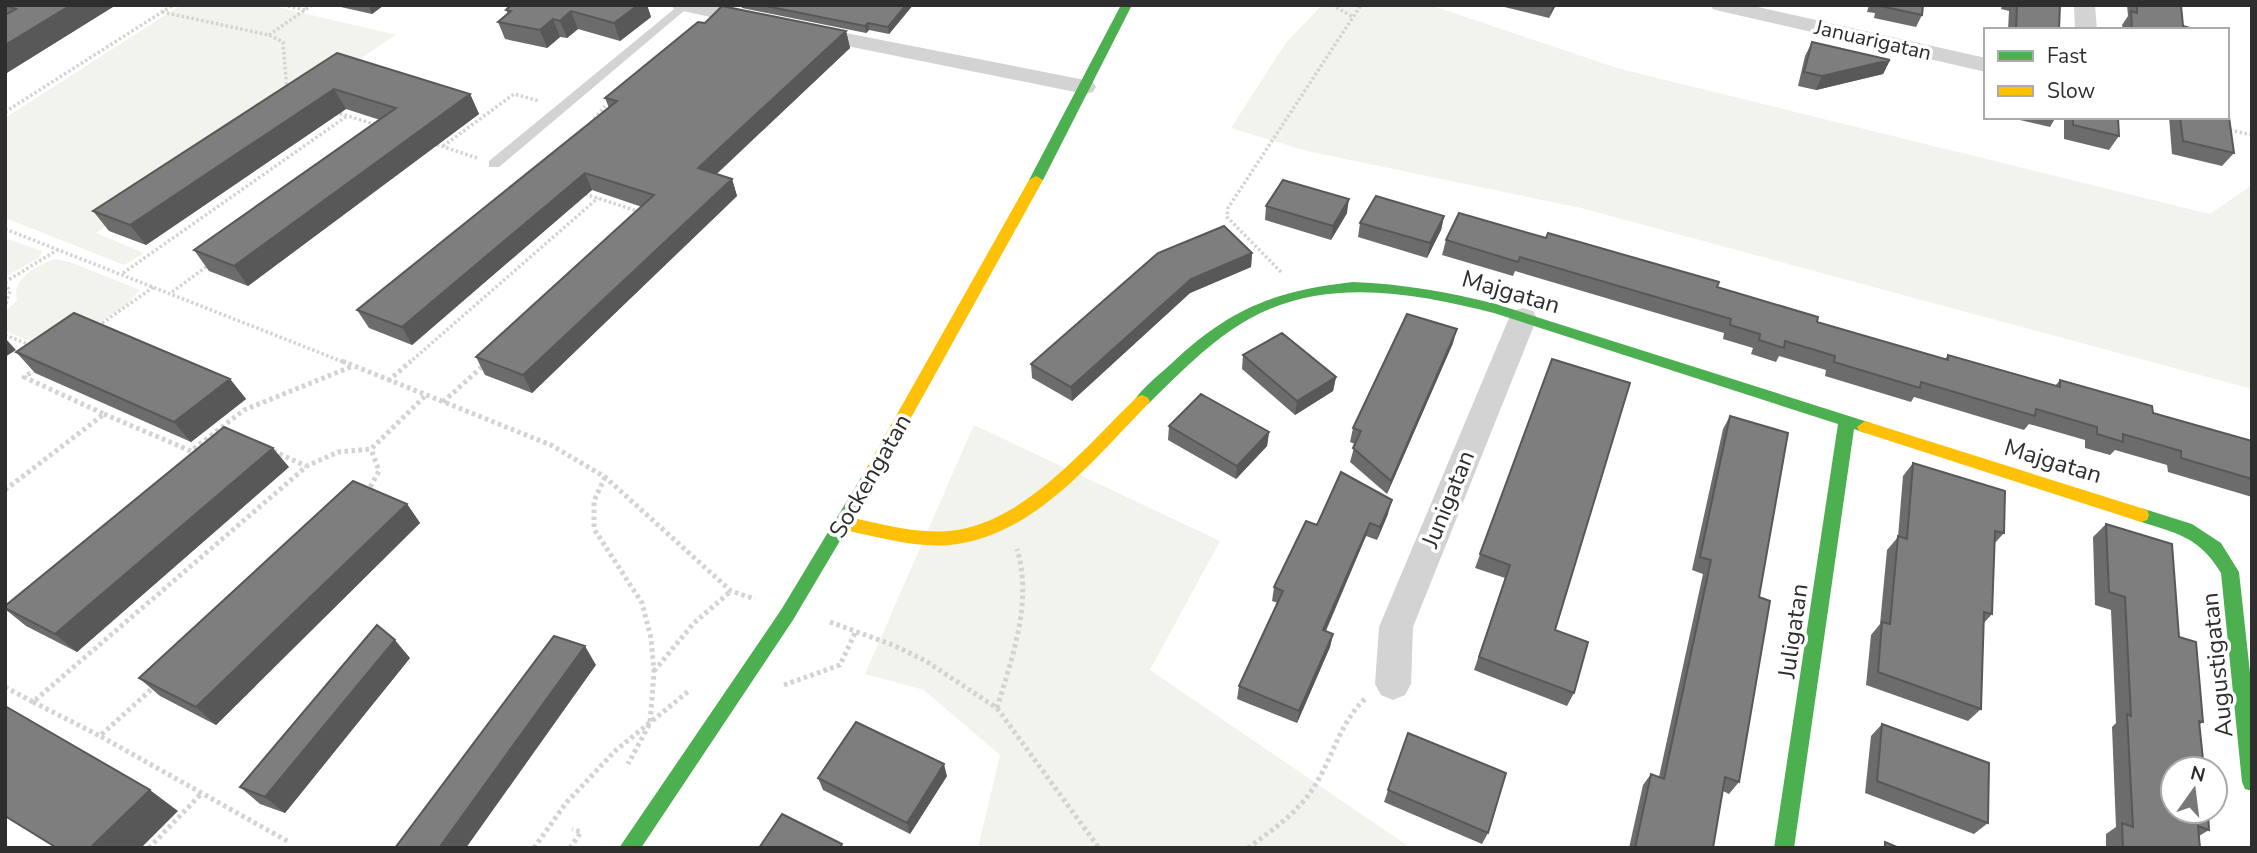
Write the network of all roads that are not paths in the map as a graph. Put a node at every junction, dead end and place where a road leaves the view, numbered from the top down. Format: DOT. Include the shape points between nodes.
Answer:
graph roads {
  1 [pos="1127,5"];
  2 [pos="1720,5"];
  3 [pos="1824,5"];
  4 [pos="2084,5"];
  5 [pos="684,6"];
  6 [pos="1818,28"];
  7 [pos="2086,28"];
  8 [pos="1984,65"];
  9 [pos="1084,87"];
  10 [pos="494,164"];
  11 [pos="1523,318"];
  12 [pos="1847,420"];
  13 [pos="844,523"];
  14 [pos="2215,548"];
  15 [pos="1393,684"];
  16 [pos="2252,782"];
  17 [pos="629,848"];
  18 [pos="1784,848"];
  1 -- 9 [label="street, Sockengatan"];
  2 -- 6 [label="street, Januarigatan"];
  3 -- 6 [label="street"];
  4 -- 7 [label="street"];
  5 -- 9 [label="street"];
  5 -- 10 [label="lane"];
  6 -- 8 [label="street, Januarigatan"];
  9 -- 13 [label="street, Sockengatan" via="1007,235"];
  11 -- 12 [label="street, Majgatan"];
  11 -- 13 [label="street, Majgatan" via="1467,300 1399,289 1336,289 1281,299 1243,316 1197,348 1050,488 1004,523 982,533 926,538"];
  11 -- 15 [label="street, Junigatan" via="1396,627"];
  12 -- 14 [label="street, Majgatan" via="2166,521"];
  12 -- 18 [label="street, Juligatan"];
  13 -- 17 [label="street, Sockengatan"];
  14 -- 16 [label="street, Augustigatan" via="2230,572"];
}
